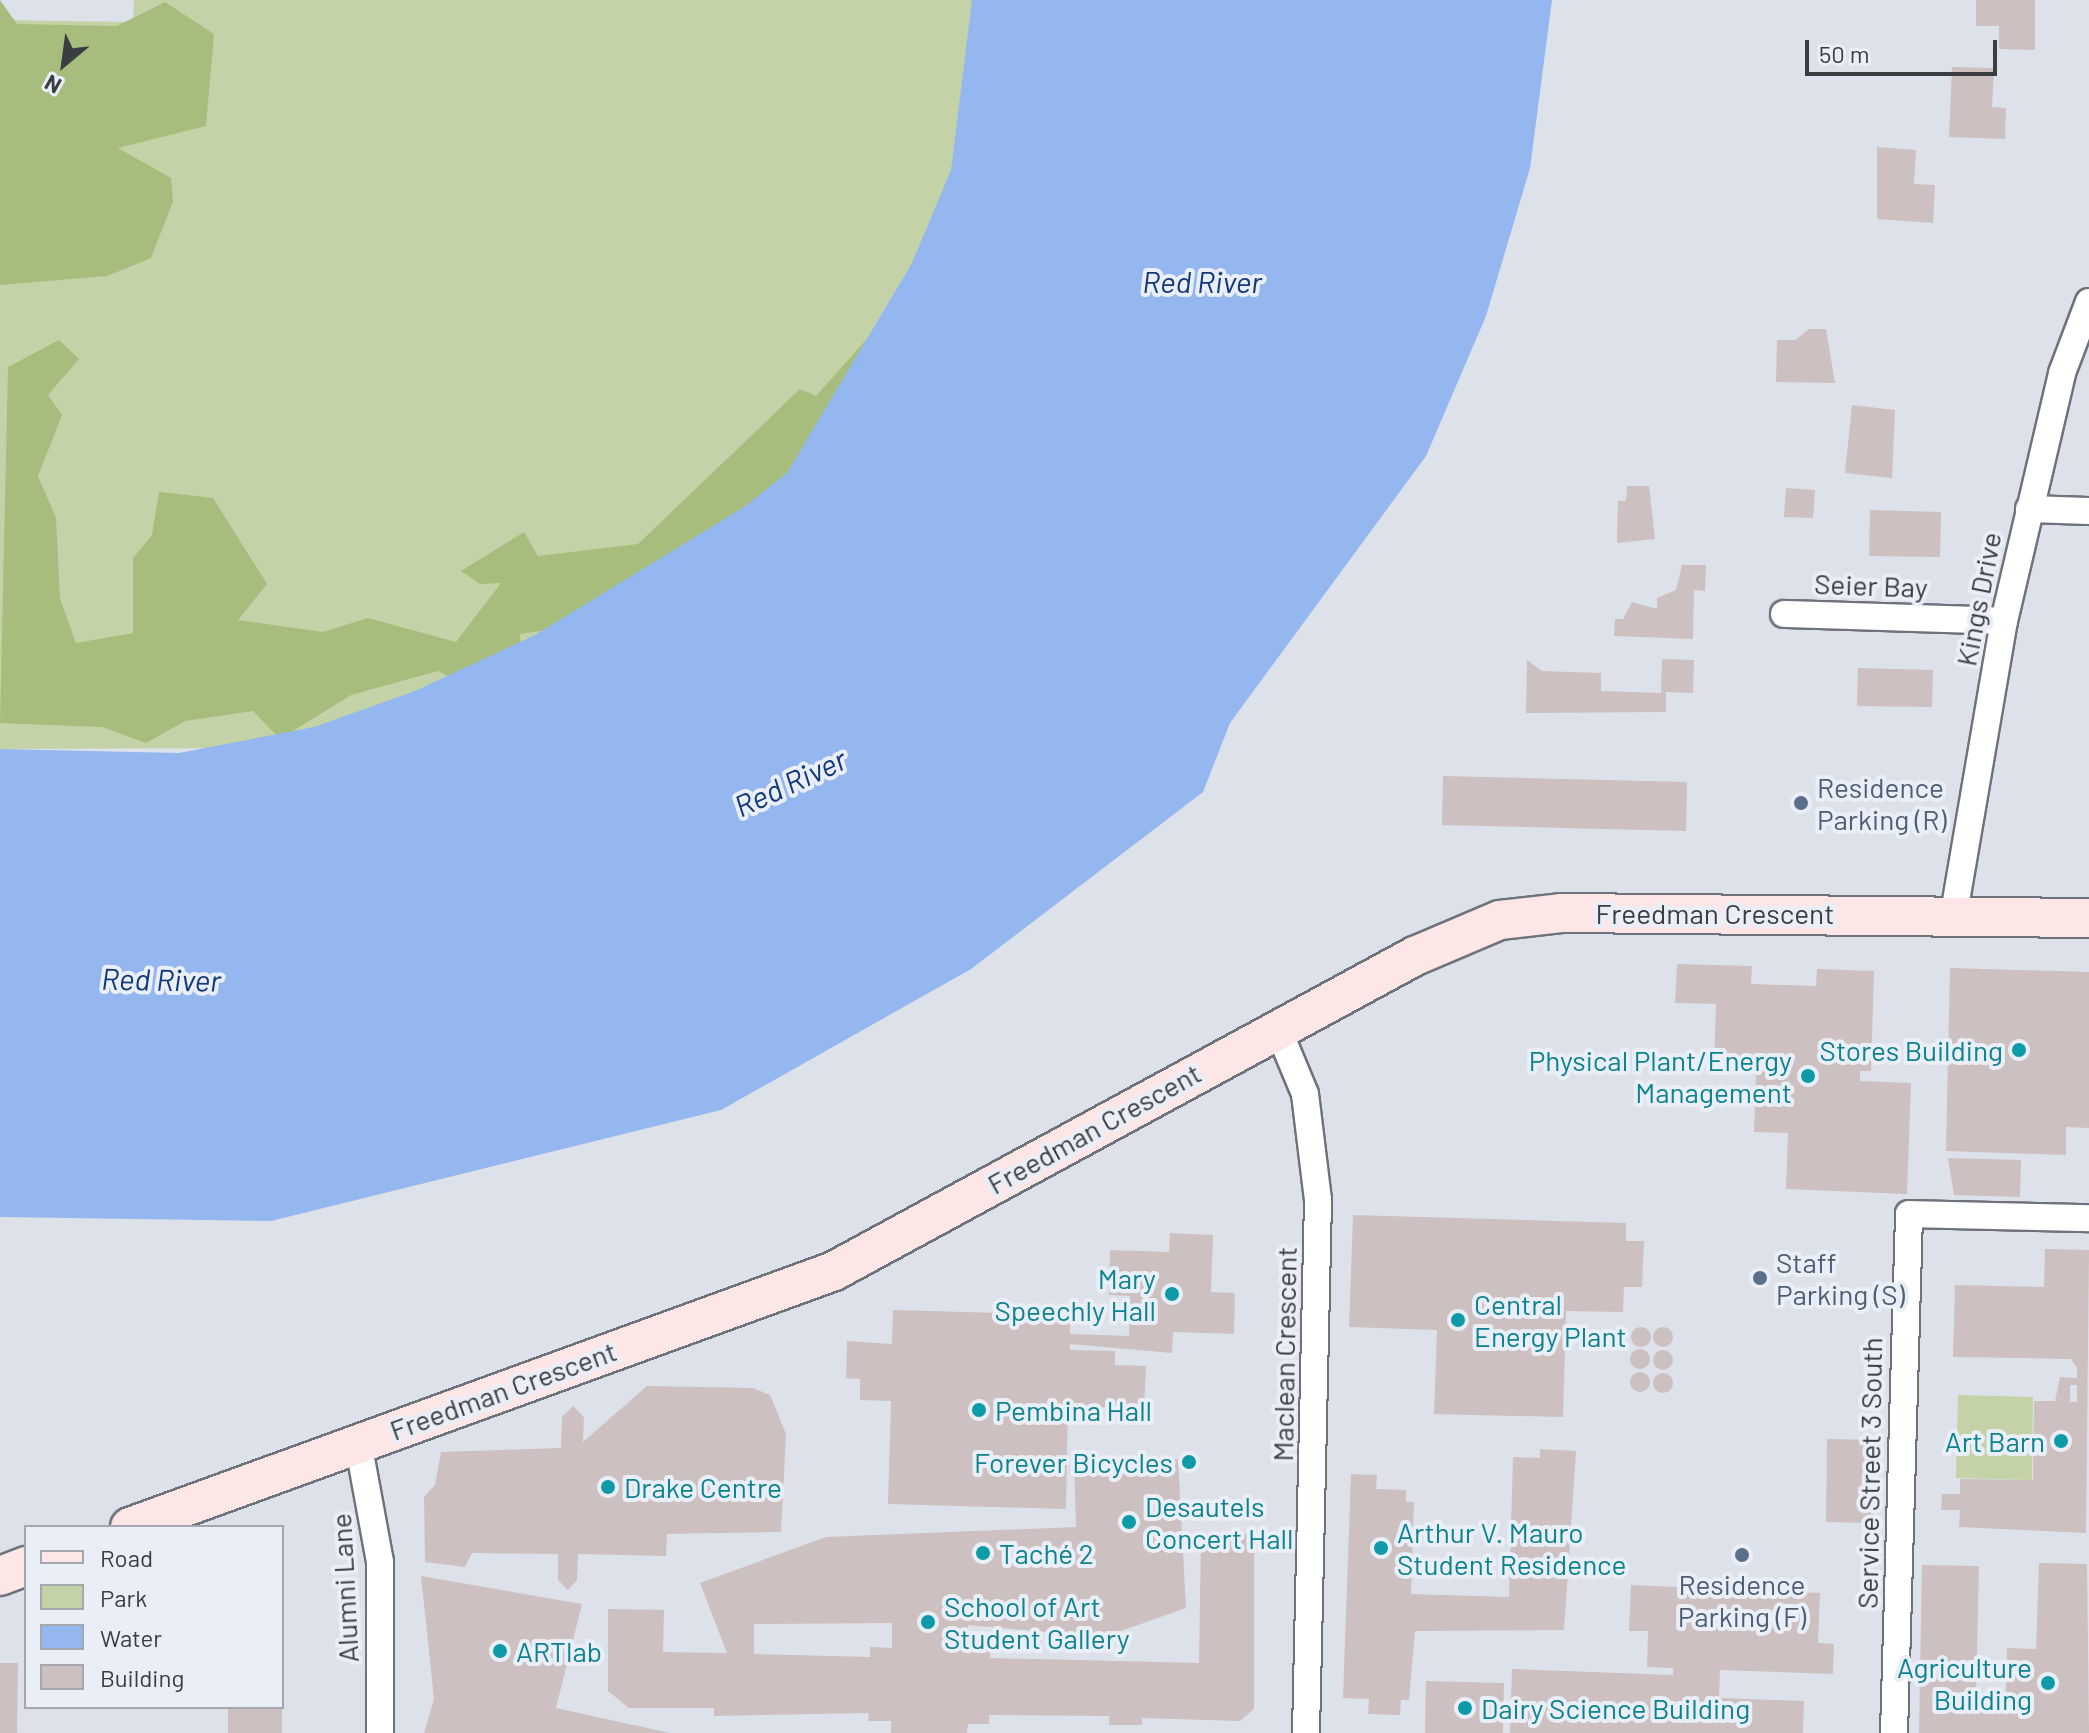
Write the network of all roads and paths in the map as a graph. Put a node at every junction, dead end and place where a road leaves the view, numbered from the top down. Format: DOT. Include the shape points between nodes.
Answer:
graph roads {
  1 [pos="2089,302"];
  2 [pos="2029,509"];
  3 [pos="2089,511"];
  4 [pos="1784,614"];
  5 [pos="2004,621"];
  6 [pos="1954,913"];
  7 [pos="2089,918"];
  8 [pos="1278,1029"];
  9 [pos="2089,1218"];
  10 [pos="358,1442"];
  11 [pos="135,1525"];
  12 [pos="24,1567"];
  13 [pos="0,1576"];
  14 [pos="380,1733"];
  15 [pos="1306,1733"];
  16 [pos="1894,1733"];
  1 -- 2 [label="street, Kings Drive" via="2062,373"];
  2 -- 3 [label="street"];
  2 -- 5 [label="street, Kings Drive"];
  4 -- 5 [label="street, Seier Bay"];
  5 -- 6 [label="street, Kings Drive"];
  6 -- 7 [label="street, Freedman Crescent"];
  6 -- 8 [label="street, Freedman Crescent" via="1561,913 1500,920 1449,938"];
  8 -- 10 [label="street, Freedman Crescent" via="834,1271"];
  8 -- 15 [label="street, Maclean Crescent" via="1305,1094 1318,1200"];
  9 -- 16 [label="street, Service Street 3 South" via="1909,1214"];
  10 -- 11 [label="street, Freedman Crescent"];
  10 -- 14 [label="street, Alumni Lane" via="380,1562"];
  12 -- 13 [label="street"];
}
